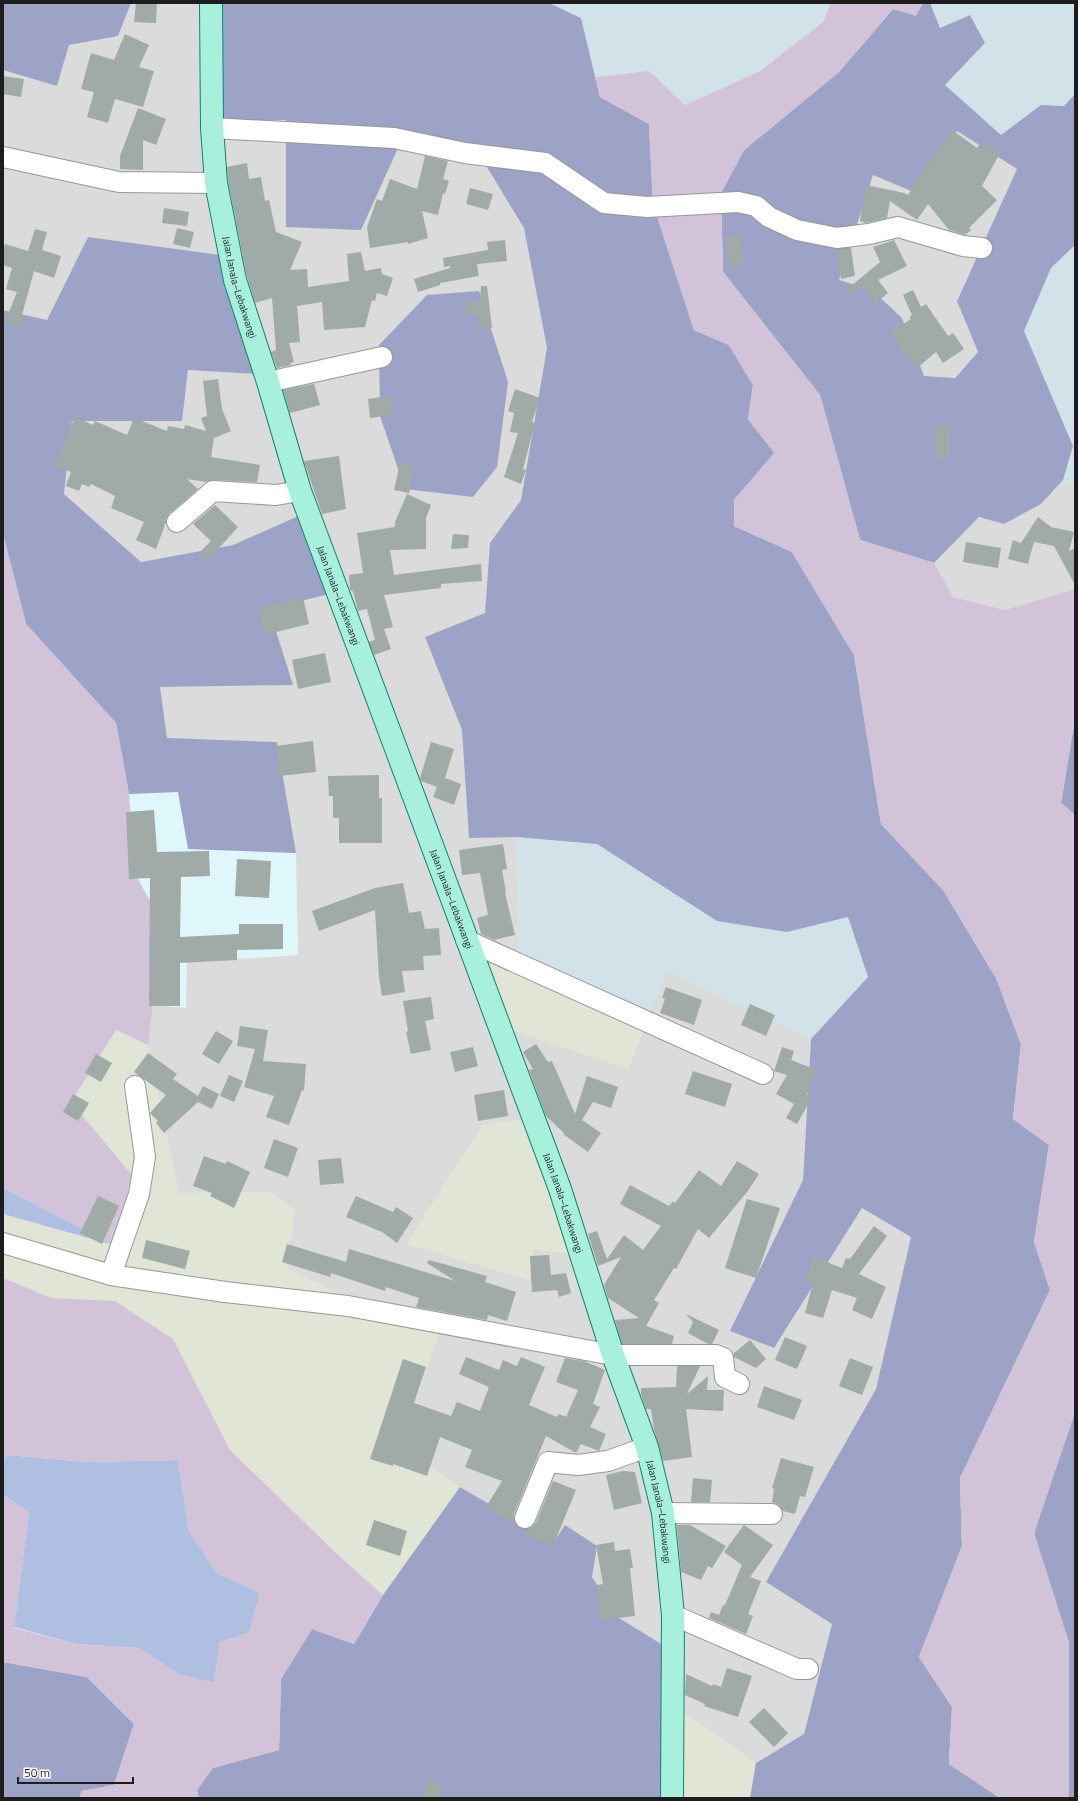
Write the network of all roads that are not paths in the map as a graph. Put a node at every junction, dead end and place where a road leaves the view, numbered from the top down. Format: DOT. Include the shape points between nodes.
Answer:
graph roads {
  1 [pos="211,3"];
  2 [pos="212,128"];
  3 [pos="3,157"];
  4 [pos="216,183"];
  5 [pos="982,248"];
  6 [pos="382,357"];
  7 [pos="268,382"];
  8 [pos="300,491"];
  9 [pos="177,522"];
  10 [pos="466,940"];
  11 [pos="763,1074"];
  12 [pos="134,1086"];
  13 [pos="3,1243"];
  14 [pos="111,1275"];
  15 [pos="613,1355"];
  16 [pos="739,1384"];
  17 [pos="647,1447"];
  18 [pos="663,1513"];
  19 [pos="772,1514"];
  20 [pos="525,1518"];
  21 [pos="673,1615"];
  22 [pos="808,1669"];
  23 [pos="672,1798"];
  1 -- 2 [label="main road, Jalan Janala–Lebakwangi"];
  2 -- 4 [label="main road, Jalan Janala–Lebakwangi"];
  2 -- 5 [label="street" via="394,138 464,153 545,163 604,202 647,207 738,202 756,206 769,217 797,230 837,238 898,227 963,246"];
  3 -- 4 [label="street" via="119,182"];
  4 -- 7 [label="main road, Jalan Janala–Lebakwangi" via="235,280"];
  6 -- 7 [label="street"];
  7 -- 8 [label="main road, Jalan Janala–Lebakwangi"];
  8 -- 9 [label="street" via="276,495 213,491"];
  8 -- 10 [label="main road, Jalan Janala–Lebakwangi"];
  10 -- 11 [label="street"];
  10 -- 15 [label="main road, Jalan Janala–Lebakwangi" via="560,1189"];
  12 -- 14 [label="street" via="145,1157 139,1194"];
  13 -- 14 [label="street"];
  14 -- 15 [label="street" via="225,1292 348,1306"];
  15 -- 16 [label="street" via="716,1355 723,1358 725,1377"];
  15 -- 17 [label="main road, Jalan Janala–Lebakwangi"];
  17 -- 18 [label="main road, Jalan Janala–Lebakwangi"];
  17 -- 20 [label="street" via="608,1460 578,1465 548,1462"];
  18 -- 19 [label="street"];
  18 -- 21 [label="main road, Jalan Janala–Lebakwangi"];
  21 -- 22 [label="street" via="797,1669"];
  21 -- 23 [label="main road, Jalan Janala–Lebakwangi"];
}
